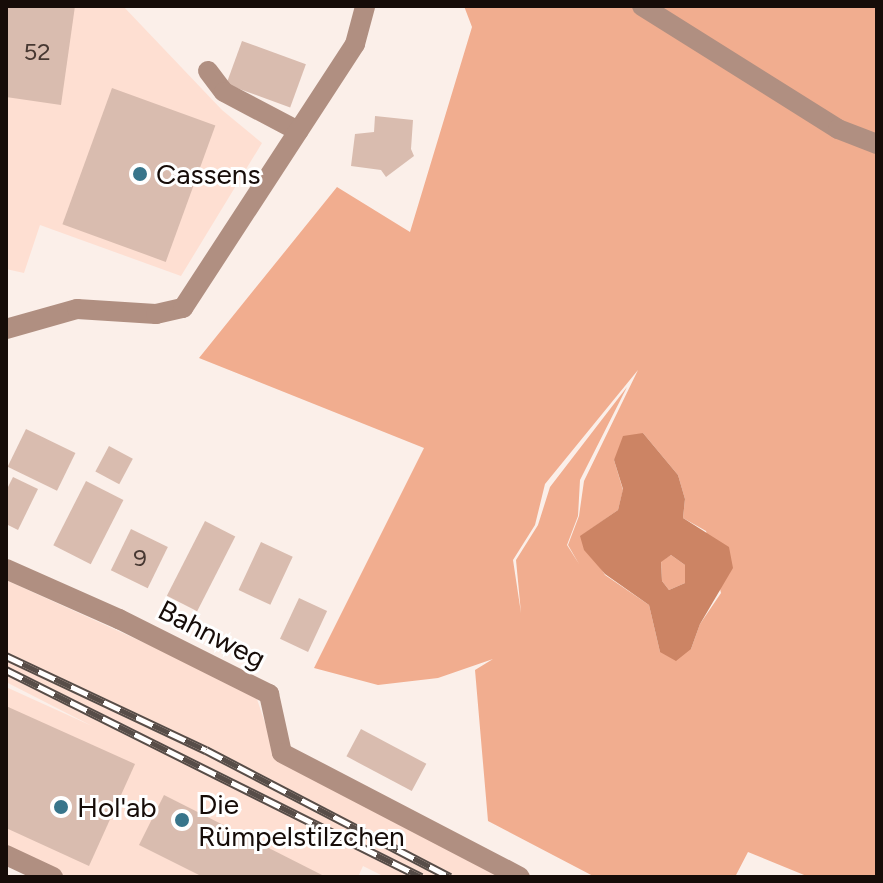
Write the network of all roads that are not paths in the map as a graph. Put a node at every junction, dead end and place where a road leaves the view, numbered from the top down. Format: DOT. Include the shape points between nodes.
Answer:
graph roads {
  1 [pos="365,6"];
  2 [pos="642,6"];
  3 [pos="208,71"];
  4 [pos="298,131"];
  5 [pos="877,144"];
  6 [pos="6,329"];
  7 [pos="6,569"];
  8 [pos="6,855"];
  9 [pos="53,877"];
  10 [pos="520,877"];
  1 -- 4 [label="street" via="355,44"];
  2 -- 5 [label="street" via="838,129"];
  3 -- 4 [label="street" via="224,92"];
  4 -- 6 [label="street" via="183,308 156,314 77,309"];
  7 -- 10 [label="street, Bahnweg" via="269,694 282,753"];
  8 -- 9 [label="street"];
}
